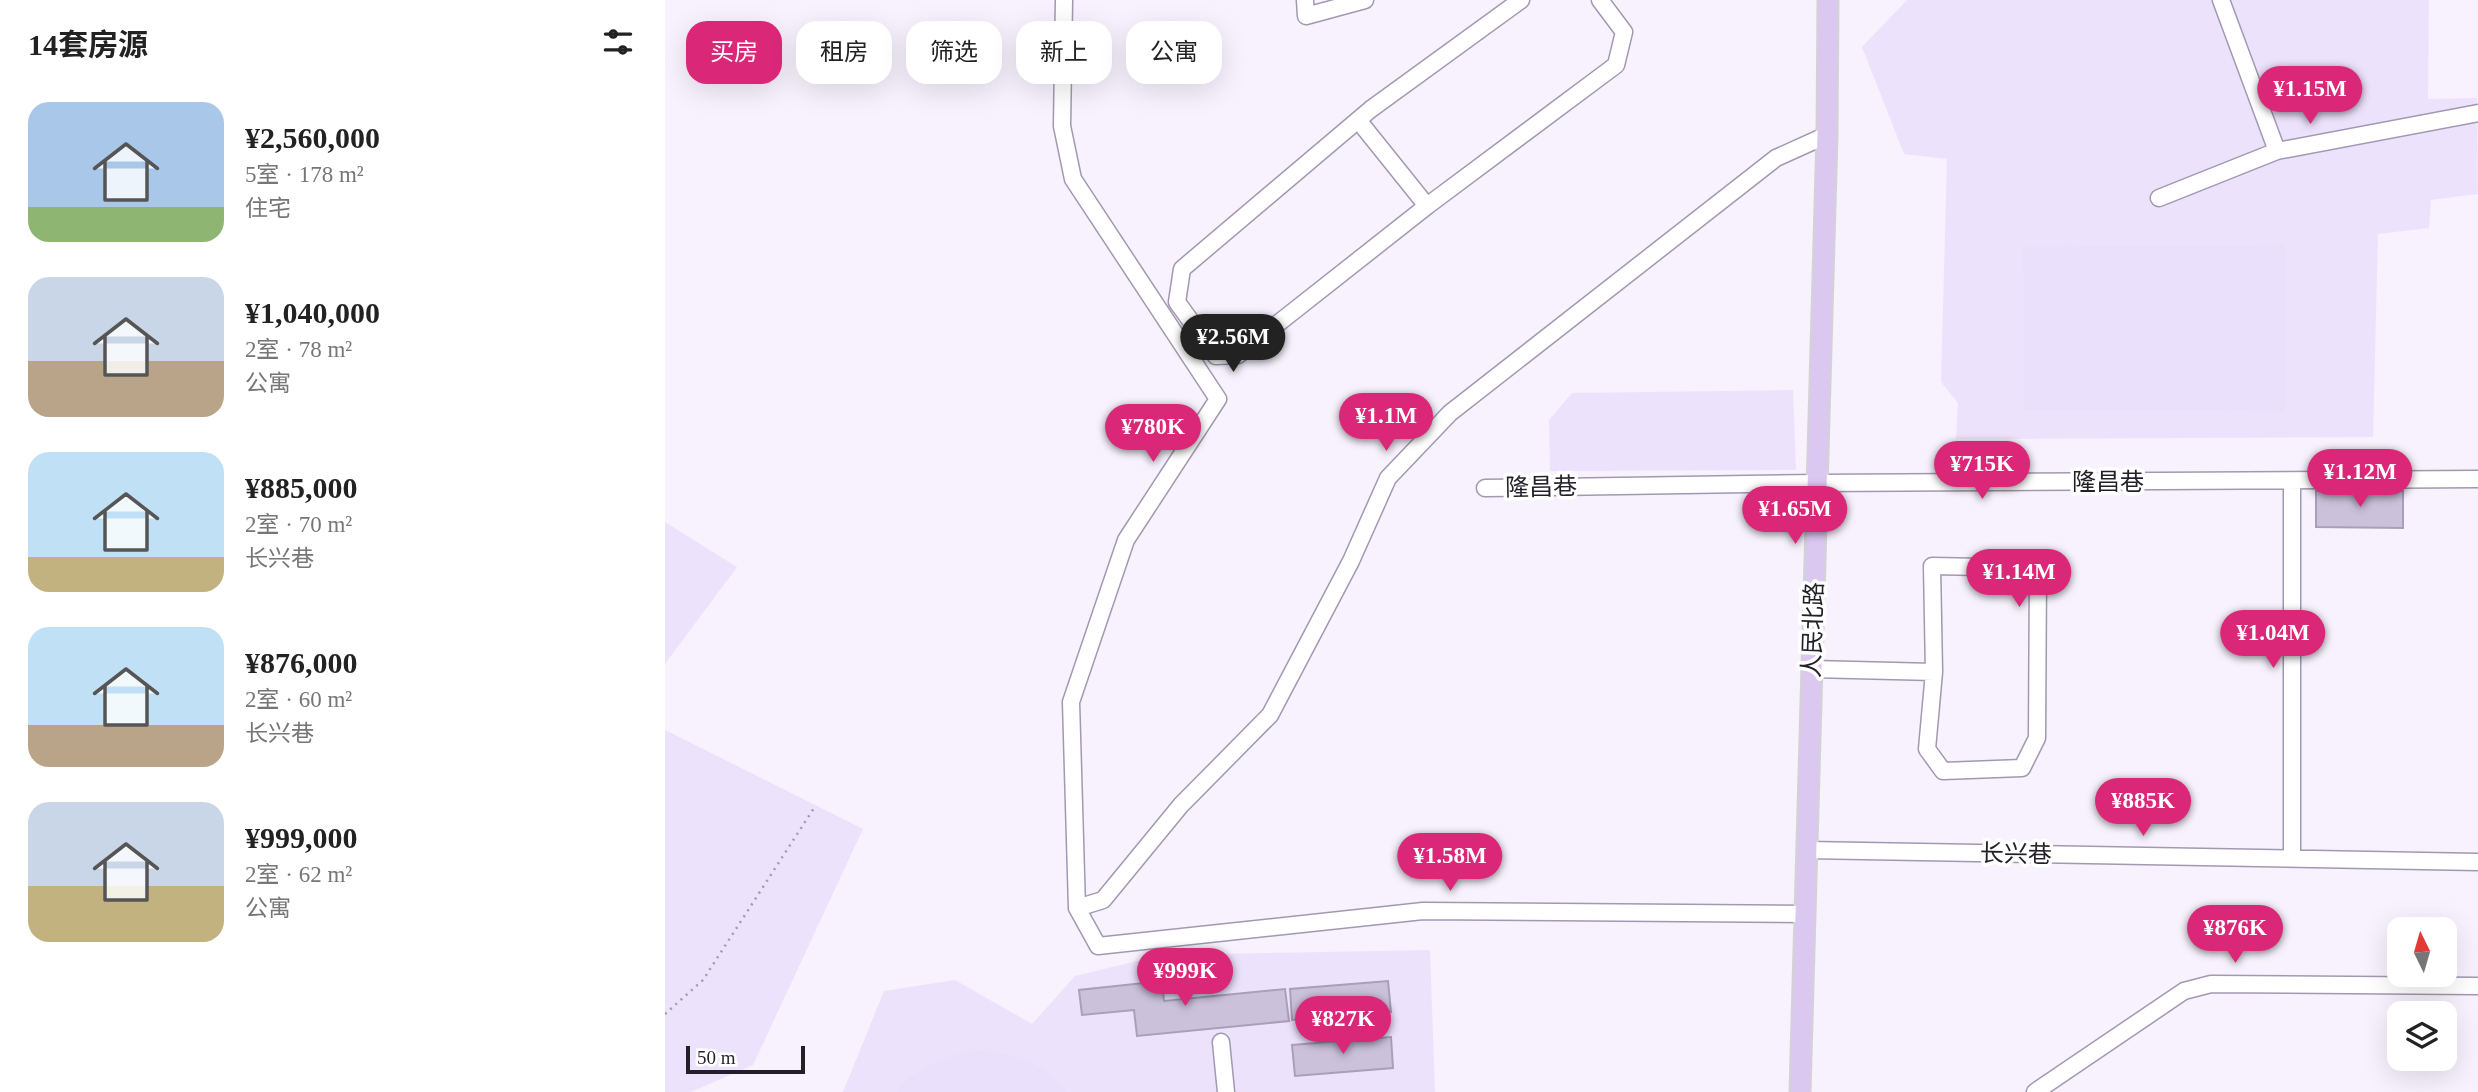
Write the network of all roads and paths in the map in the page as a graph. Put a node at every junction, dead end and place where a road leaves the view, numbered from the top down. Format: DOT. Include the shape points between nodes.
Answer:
graph roads {
  1 [pos="1064,0"];
  2 [pos="1305,0"];
  3 [pos="1365,0"];
  4 [pos="1521,0"];
  5 [pos="1600,0"];
  6 [pos="1828,0"];
  7 [pos="2221,0"];
  8 [pos="2478,113"];
  9 [pos="1358,120"];
  10 [pos="1827,135"];
  11 [pos="2277,151"];
  12 [pos="2159,198"];
  13 [pos="1427,206"];
  14 [pos="2478,479"];
  15 [pos="2292,482"];
  16 [pos="1817,483"];
  17 [pos="1485,488"];
  18 [pos="1812,669"];
  19 [pos="1934,672"];
  20 [pos="814,808"];
  21 [pos="1807,850"];
  22 [pos="2292,858"];
  23 [pos="2478,862"];
  24 [pos="1077,908"];
  25 [pos="1805,914"];
  26 [pos="2478,986"];
  27 [pos="665,1014"];
  28 [pos="1221,1042"];
  29 [pos="1226,1092"];
  30 [pos="1800,1092"];
  31 [pos="2035,1092"];
  1 -- 24 [label="street" via="1062,126 1073,179 1218,399 1126,540 1071,702"];
  2 -- 3 [label="street" via="1306,16"];
  4 -- 9 [label="street"];
  5 -- 13 [label="street" via="1623,32 1616,65"];
  6 -- 10 [label="main road, 人民北路"];
  7 -- 11 [label="street"];
  8 -- 11 [label="street"];
  9 -- 13 [label="street"];
  9 -- 13 [label="street" via="1182,269 1177,302 1216,356 1238,355"];
  10 -- 16 [label="main road, 人民北路"];
  10 -- 24 [label="street" via="1776,158 1450,413 1388,478 1351,561 1270,715 1181,805 1103,900"];
  11 -- 12 [label="street"];
  14 -- 15 [label="street, 隆昌巷"];
  15 -- 16 [label="street, 隆昌巷"];
  15 -- 22 [label="street"];
  16 -- 17 [label="street, 隆昌巷"];
  16 -- 18 [label="main road, 人民北路"];
  18 -- 19 [label="street"];
  18 -- 21 [label="main road, 人民北路"];
  19 -- 19 [label="street" via="1932,566 2038,568 2037,738 2022,768 1943,771 1927,749"];
  20 -- 27 [label="path" via="703,980"];
  21 -- 22 [label="street, 长兴巷"];
  21 -- 25 [label="main road, 人民北路"];
  22 -- 23 [label="street, 长兴巷"];
  24 -- 25 [label="street" via="1098,946 1423,911"];
  25 -- 30 [label="main road, 人民北路"];
  26 -- 31 [label="street" via="2211,984 2184,991"];
  28 -- 29 [label="street"];
}
